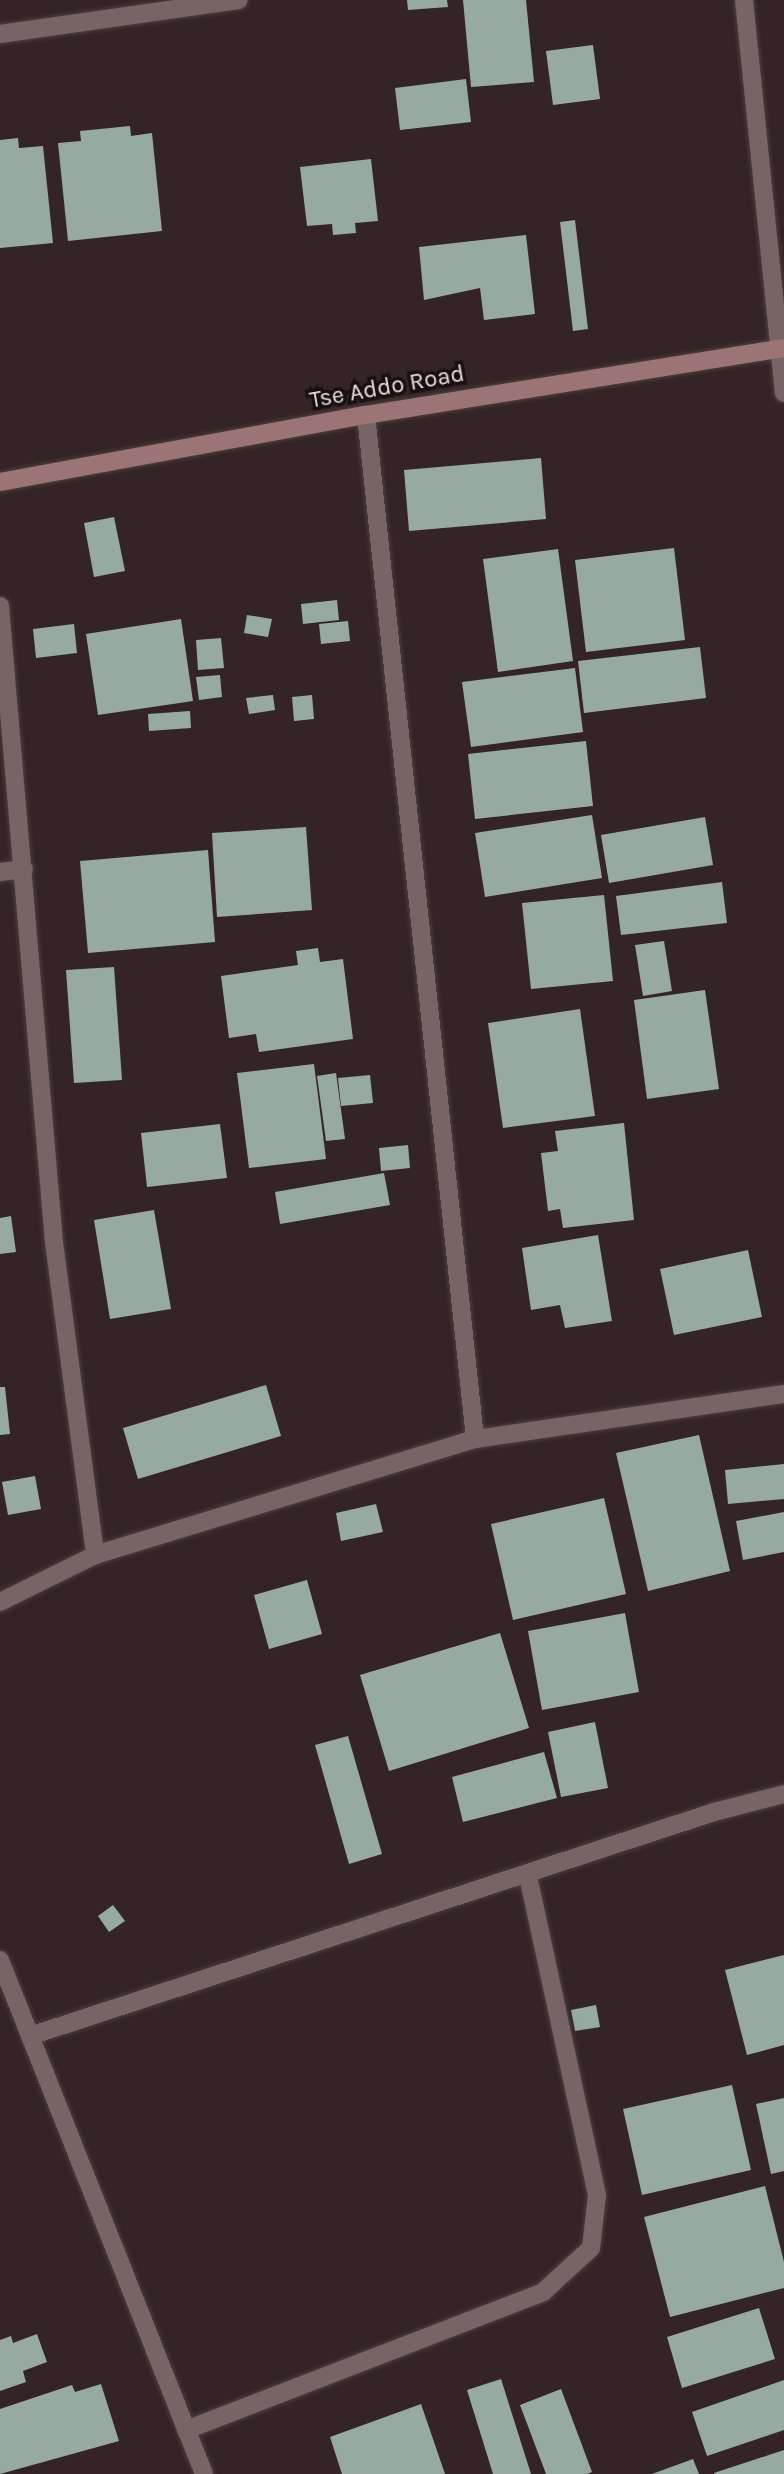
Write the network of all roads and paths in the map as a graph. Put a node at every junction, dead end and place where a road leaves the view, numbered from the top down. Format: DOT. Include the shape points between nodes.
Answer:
graph roads {
  1 [pos="239,0"];
  2 [pos="744,0"];
  3 [pos="0,34"];
  4 [pos="782,349"];
  5 [pos="784,393"];
  6 [pos="366,415"];
  7 [pos="0,482"];
  8 [pos="0,606"];
  9 [pos="24,869"];
  10 [pos="0,872"];
  11 [pos="784,1394"];
  12 [pos="475,1439"];
  13 [pos="95,1555"];
  14 [pos="0,1602"];
  15 [pos="784,1794"];
  16 [pos="528,1876"];
  17 [pos="0,1960"];
  18 [pos="30,2036"];
  19 [pos="186,2430"];
  20 [pos="204,2474"];
  1 -- 3 [label="street"];
  2 -- 4 [label="street"];
  4 -- 5 [label="street"];
  4 -- 6 [label="street, Tse Addo Road"];
  6 -- 7 [label="street, Tse Addo Road"];
  6 -- 12 [label="street"];
  8 -- 9 [label="street"];
  9 -- 10 [label="street"];
  9 -- 13 [label="street" via="54,1242"];
  11 -- 12 [label="street"];
  12 -- 13 [label="street"];
  13 -- 14 [label="street"];
  15 -- 16 [label="street" via="714,1812"];
  16 -- 18 [label="street"];
  16 -- 19 [label="street" via="597,2195 591,2248 543,2292"];
  17 -- 18 [label="street"];
  18 -- 19 [label="street"];
  19 -- 20 [label="street"];
}
